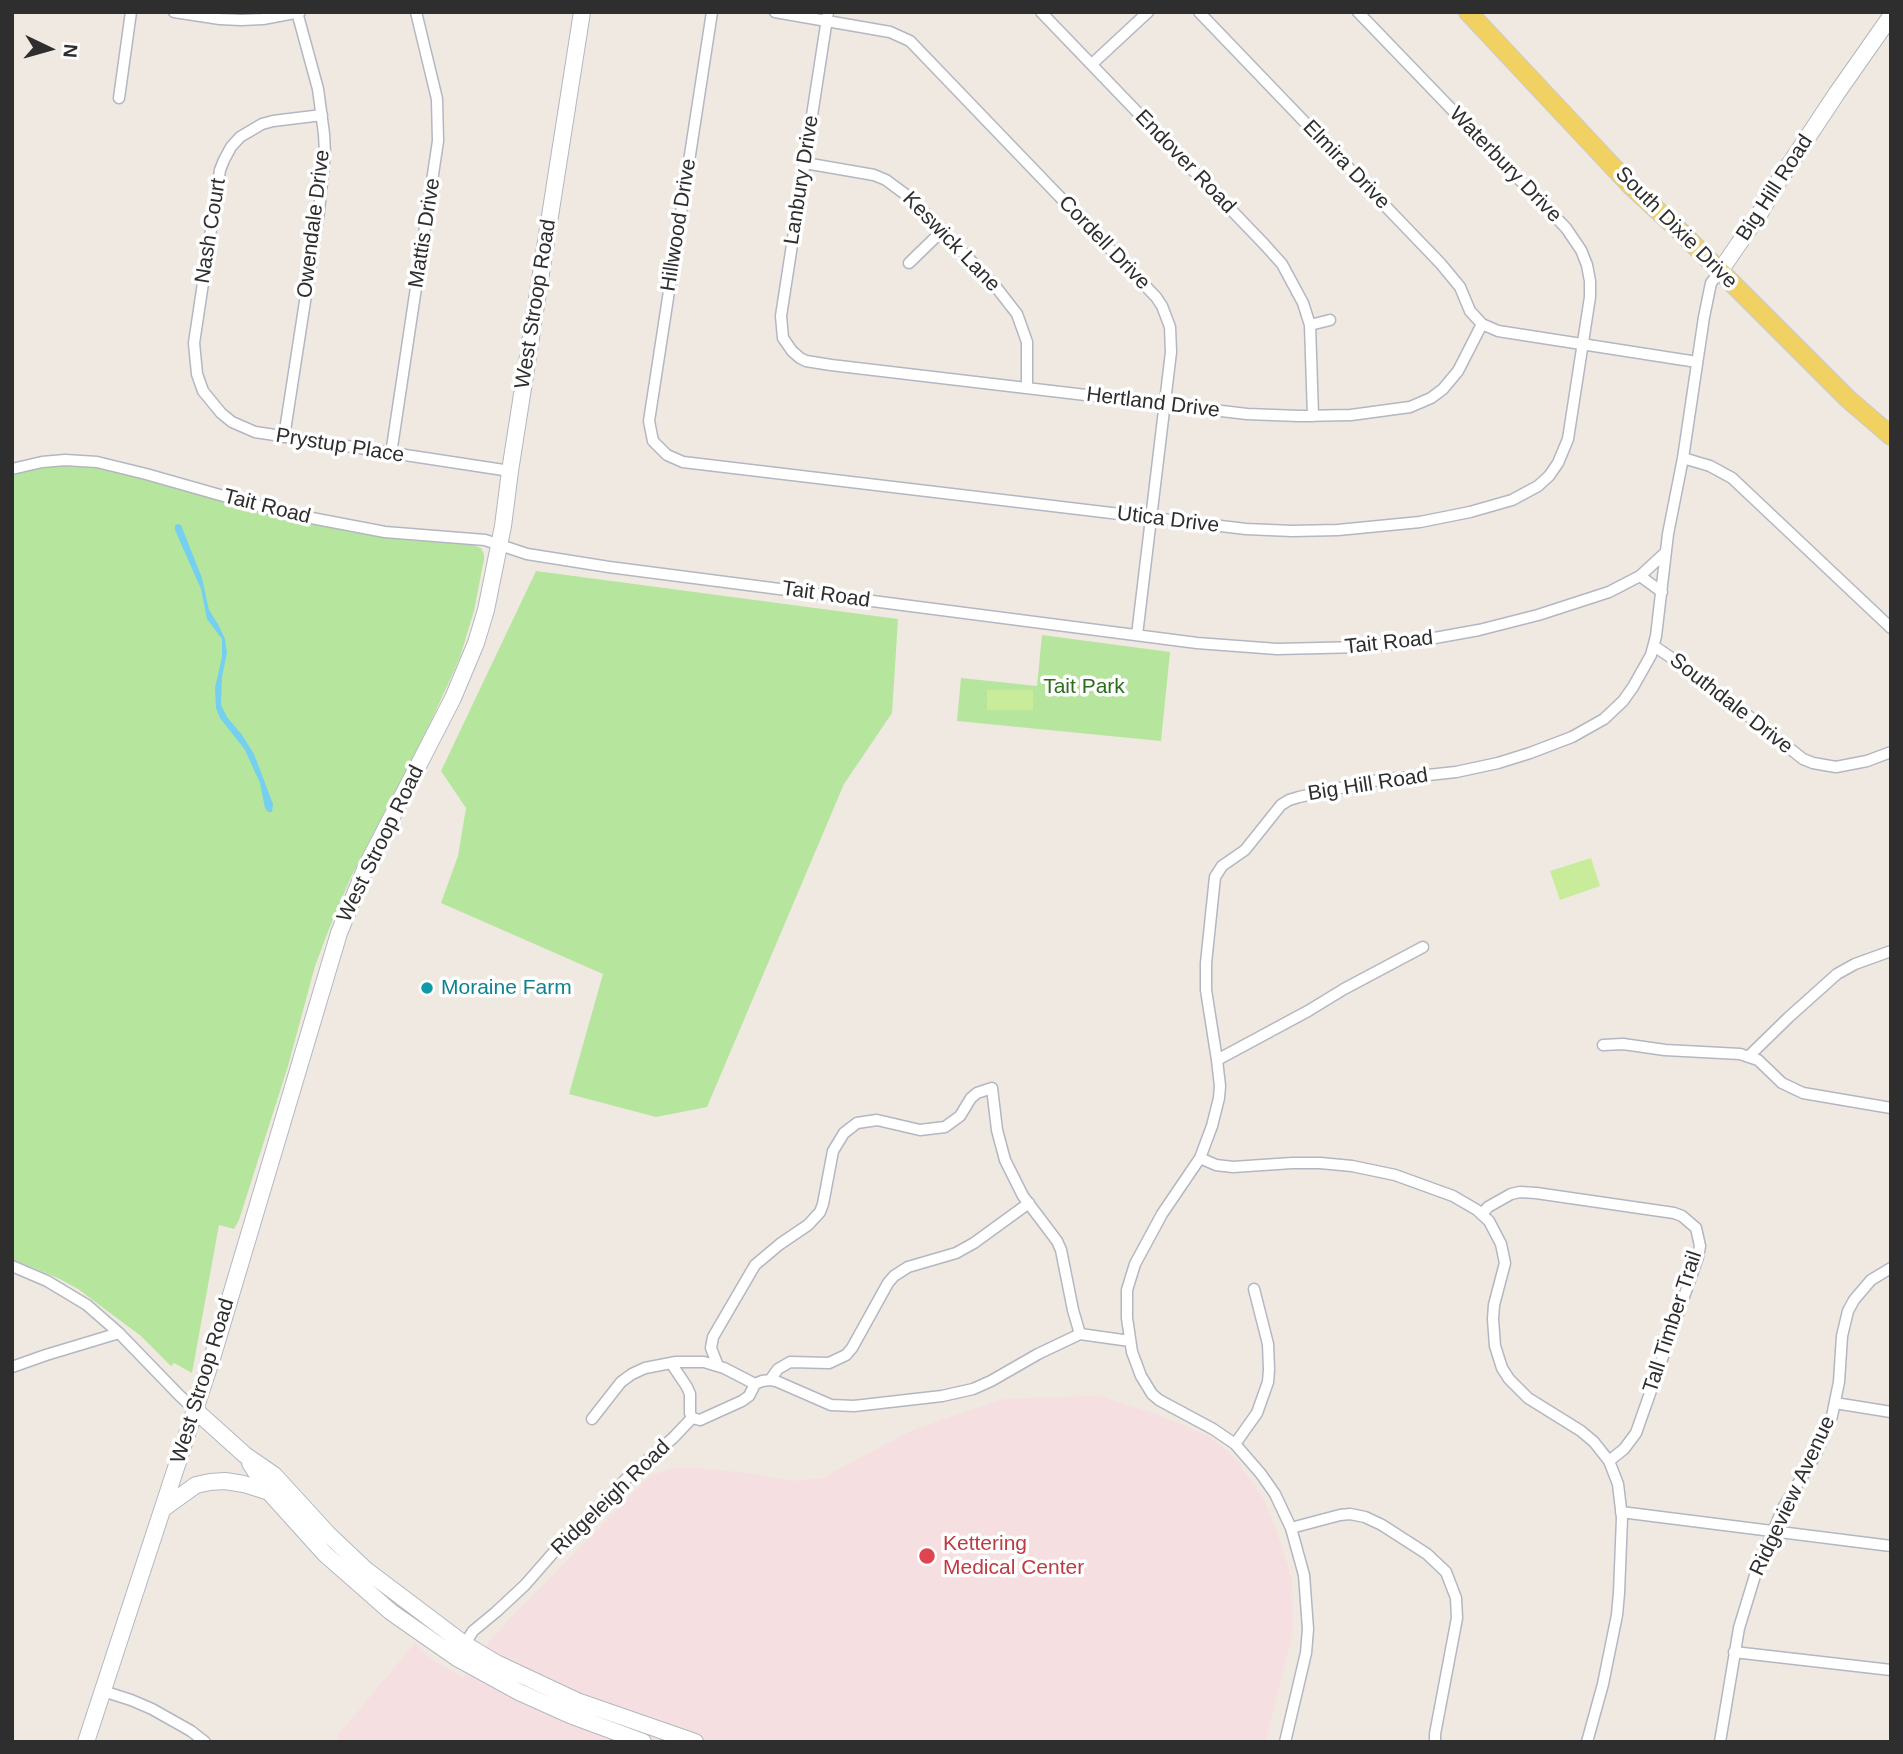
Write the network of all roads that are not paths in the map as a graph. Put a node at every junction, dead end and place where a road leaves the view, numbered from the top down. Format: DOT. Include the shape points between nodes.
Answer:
graph roads {
  1 [pos="131,12"];
  2 [pos="174,12"];
  3 [pos="298,12"];
  4 [pos="416,12"];
  5 [pos="582,12"];
  6 [pos="712,12"];
  7 [pos="775,12"];
  8 [pos="1041,12"];
  9 [pos="1148,12"];
  10 [pos="1199,12"];
  11 [pos="1359,12"];
  12 [pos="1468,12"];
  13 [pos="828,16"];
  14 [pos="1891,16"];
  15 [pos="1093,64"];
  16 [pos="119,98"];
  17 [pos="322,115"];
  18 [pos="805,163"];
  19 [pos="942,231"];
  20 [pos="909,263"];
  21 [pos="1720,271"];
  22 [pos="1330,320"];
  23 [pos="1482,324"];
  24 [pos="1310,325"];
  25 [pos="1582,344"];
  26 [pos="788,346"];
  27 [pos="1697,362"];
  28 [pos="197,374"];
  29 [pos="1027,388"];
  30 [pos="1164,404"];
  31 [pos="1313,416"];
  32 [pos="1891,436"];
  33 [pos="652,437"];
  34 [pos="284,438"];
  35 [pos="391,454"];
  36 [pos="1682,458"];
  37 [pos="12,469"];
  38 [pos="510,471"];
  39 [pos="1150,518"];
  40 [pos="500,545"];
  41 [pos="1666,552"];
  42 [pos="1640,576"];
  43 [pos="1662,592"];
  44 [pos="1891,628"];
  45 [pos="1137,635"];
  46 [pos="1654,646"];
  47 [pos="1891,752"];
  48 [pos="1423,947"];
  49 [pos="1891,951"];
  50 [pos="1603,1045"];
  51 [pos="1749,1056"];
  52 [pos="1217,1060"];
  53 [pos="1891,1108"];
  54 [pos="1199,1158"];
  55 [pos="1029,1203"];
  56 [pos="1482,1214"];
  57 [pos="12,1266"];
  58 [pos="1891,1268"];
  59 [pos="1254,1289"];
  60 [pos="119,1333"];
  61 [pos="1080,1334"];
  62 [pos="1130,1341"];
  63 [pos="671,1363"];
  64 [pos="719,1366"];
  65 [pos="12,1367"];
  66 [pos="771,1380"];
  67 [pos="755,1384"];
  68 [pos="1835,1403"];
  69 [pos="195,1410"];
  70 [pos="1891,1412"];
  71 [pos="692,1418"];
  72 [pos="592,1419"];
  73 [pos="1235,1444"];
  74 [pos="245,1455"];
  75 [pos="1609,1461"];
  76 [pos="269,1492"];
  77 [pos="164,1508"];
  78 [pos="1621,1512"];
  79 [pos="1291,1528"];
  80 [pos="1772,1532"];
  81 [pos="1891,1546"];
  82 [pos="461,1651"];
  83 [pos="1734,1652"];
  84 [pos="1891,1670"];
  85 [pos="103,1691"];
  86 [pos="86,1742"];
  87 [pos="205,1742"];
  88 [pos="643,1742"];
  89 [pos="695,1742"];
  90 [pos="1285,1742"];
  91 [pos="1436,1742"];
  92 [pos="1587,1742"];
  93 [pos="1720,1742"];
  1 -- 16 [label="street"];
  2 -- 3 [label="street" via="241,20"];
  3 -- 17 [label="street, Owendale Drive"];
  4 -- 35 [label="street, Mattis Drive" via="437,99 438,141"];
  5 -- 38 [label="main road, West Stroop Road"];
  6 -- 33 [label="street, Hillwood Drive" via="651,402"];
  7 -- 13 [label="street, Cordell Drive"];
  8 -- 15 [label="street, Endover Road"];
  9 -- 15 [label="street"];
  10 -- 23 [label="street, Elmira Drive" via="1441,264"];
  11 -- 25 [label="street, Waterbury Drive" via="1574,239 1590,281"];
  12 -- 21 [label="main road, South Dixie Drive" via="1632,186"];
  13 -- 18 [label="street, Lanbury Drive"];
  13 -- 30 [label="street, Cordell Drive" via="910,41 1156,297 1167,316 1171,339"];
  14 -- 21 [label="main road, Big Hill Road"];
  15 -- 24 [label="street, Endover Road" via="1282,264"];
  17 -- 28 [label="street, Nash Court" via="262,124 240,137 224,160 195,329"];
  17 -- 34 [label="street, Owendale Drive" via="324,178"];
  18 -- 19 [label="street, Keswick Lane" via="886,180"];
  18 -- 26 [label="street, Lanbury Drive" via="781,316"];
  19 -- 20 [label="street"];
  19 -- 29 [label="street, Keswick Lane" via="1017,314 1027,341"];
  21 -- 27 [label="street, Big Hill Road" via="1712,283"];
  21 -- 32 [label="main road, South Dixie Drive"];
  22 -- 24 [label="street"];
  23 -- 25 [label="street" via="1498,331"];
  23 -- 31 [label="street, Hertland Drive" via="1458,371 1431,398 1384,411"];
  24 -- 31 [label="street, Endover Road"];
  25 -- 27 [label="street"];
  25 -- 39 [label="street, Utica Drive" via="1563,454 1538,486 1512,500 1420,522 1338,530 1246,529"];
  26 -- 29 [label="street, Hertland Drive" via="800,358 831,365"];
  27 -- 36 [label="street, Big Hill Road"];
  28 -- 34 [label="street, Prystup Place" via="210,401 232,422"];
  29 -- 30 [label="street, Hertland Drive"];
  30 -- 31 [label="street, Hertland Drive"];
  30 -- 39 [label="street, Cordell Drive"];
  33 -- 39 [label="street, Utica Drive" via="658,448 683,462"];
  34 -- 35 [label="street, Prystup Place"];
  35 -- 38 [label="street, Prystup Place"];
  36 -- 41 [label="street, Big Hill Road"];
  36 -- 44 [label="street" via="1732,478"];
  37 -- 40 [label="street, Tait Road" via="65,460 97,462 280,512 385,532"];
  38 -- 40 [label="main road, West Stroop Road"];
  39 -- 45 [label="street, Cordell Drive"];
  40 -- 45 [label="street, Tait Road" via="609,567"];
  40 -- 69 [label="main road, West Stroop Road" via="466,671 366,867 339,933"];
  41 -- 42 [label="street, Tait Road"];
  41 -- 43 [label="street, Big Hill Road"];
  42 -- 43 [label="street"];
  42 -- 45 [label="street, Tait Road" via="1609,592 1538,615 1418,641 1277,649"];
  43 -- 46 [label="street, Big Hill Road"];
  46 -- 47 [label="street, Southdale Drive" via="1803,759 1836,767"];
  46 -- 52 [label="street, Big Hill Road" via="1633,687 1614,711 1572,737 1498,763 1372,781 1281,805 1251,844 1215,877 1206,990"];
  48 -- 52 [label="street"];
  49 -- 51 [label="street" via="1837,974"];
  50 -- 51 [label="street"];
  51 -- 53 [label="street" via="1792,1089"];
  52 -- 54 [label="street, Big Hill Road" via="1219,1098"];
  54 -- 56 [label="street" via="1233,1167 1292,1163 1352,1166 1414,1181"];
  54 -- 62 [label="street, Big Hill Road" via="1162,1214 1130,1276 1126,1303"];
  55 -- 61 [label="street" via="1061,1250"];
  55 -- 64 [label="street" via="1005,1160 992,1088 976,1093 960,1116 937,1129 920,1130 877,1120 850,1128 833,1151 820,1212 755,1265 713,1337 711,1348"];
  55 -- 66 [label="street" via="965,1248 894,1276 846,1355 829,1363 790,1362"];
  56 -- 75 [label="street" via="1504,1252 1505,1268 1493,1319 1502,1368 1528,1398 1581,1431"];
  56 -- 75 [label="street, Tall Timber Trail" via="1511,1194 1536,1193 1674,1213 1696,1228 1698,1257 1636,1433"];
  57 -- 60 [label="street" via="67,1293"];
  58 -- 68 [label="street, Ridgeview Avenue" via="1871,1280 1848,1311"];
  59 -- 73 [label="street" via="1268,1344 1268,1382 1257,1413"];
  60 -- 65 [label="street"];
  60 -- 69 [label="street"];
  61 -- 62 [label="street"];
  61 -- 66 [label="street" via="991,1381 942,1396 840,1406"];
  62 -- 73 [label="street, Big Hill Road" via="1152,1394"];
  63 -- 64 [label="street"];
  63 -- 71 [label="street" via="690,1394"];
  63 -- 72 [label="street" via="632,1374"];
  64 -- 67 [label="street"];
  66 -- 67 [label="street"];
  67 -- 71 [label="street" via="742,1401 699,1420"];
  68 -- 70 [label="street"];
  68 -- 80 [label="street, Ridgeview Avenue" via="1824,1439"];
  69 -- 74 [label="main road"];
  69 -- 77 [label="main road, West Stroop Road"];
  71 -- 82 [label="street, Ridgeleigh Road" via="552,1553 526,1585 473,1631"];
  73 -- 79 [label="street, Big Hill Road" via="1268,1484"];
  74 -- 76 [label="main road"];
  74 -- 82 [label="main road" via="274,1475 366,1570"];
  75 -- 78 [label="street"];
  76 -- 77 [label="main road" via="244,1484 210,1482 196,1485"];
  76 -- 82 [label="main road" via="326,1554 391,1612"];
  77 -- 85 [label="main road, West Stroop Road"];
  78 -- 80 [label="street"];
  78 -- 92 [label="street" via="1617,1615"];
  79 -- 90 [label="street, Big Hill Road" via="1304,1575 1308,1629"];
  79 -- 91 [label="street" via="1340,1515 1365,1517 1446,1572 1455,1593 1457,1618"];
  80 -- 81 [label="street"];
  80 -- 83 [label="street, Ridgeview Avenue"];
  82 -- 88 [label="main road" via="519,1692"];
  82 -- 89 [label="main road" via="577,1701"];
  83 -- 84 [label="street"];
  83 -- 93 [label="street, Ridgeview Avenue"];
  85 -- 86 [label="main road, West Stroop Road"];
  85 -- 87 [label="street" via="152,1709"];
}
